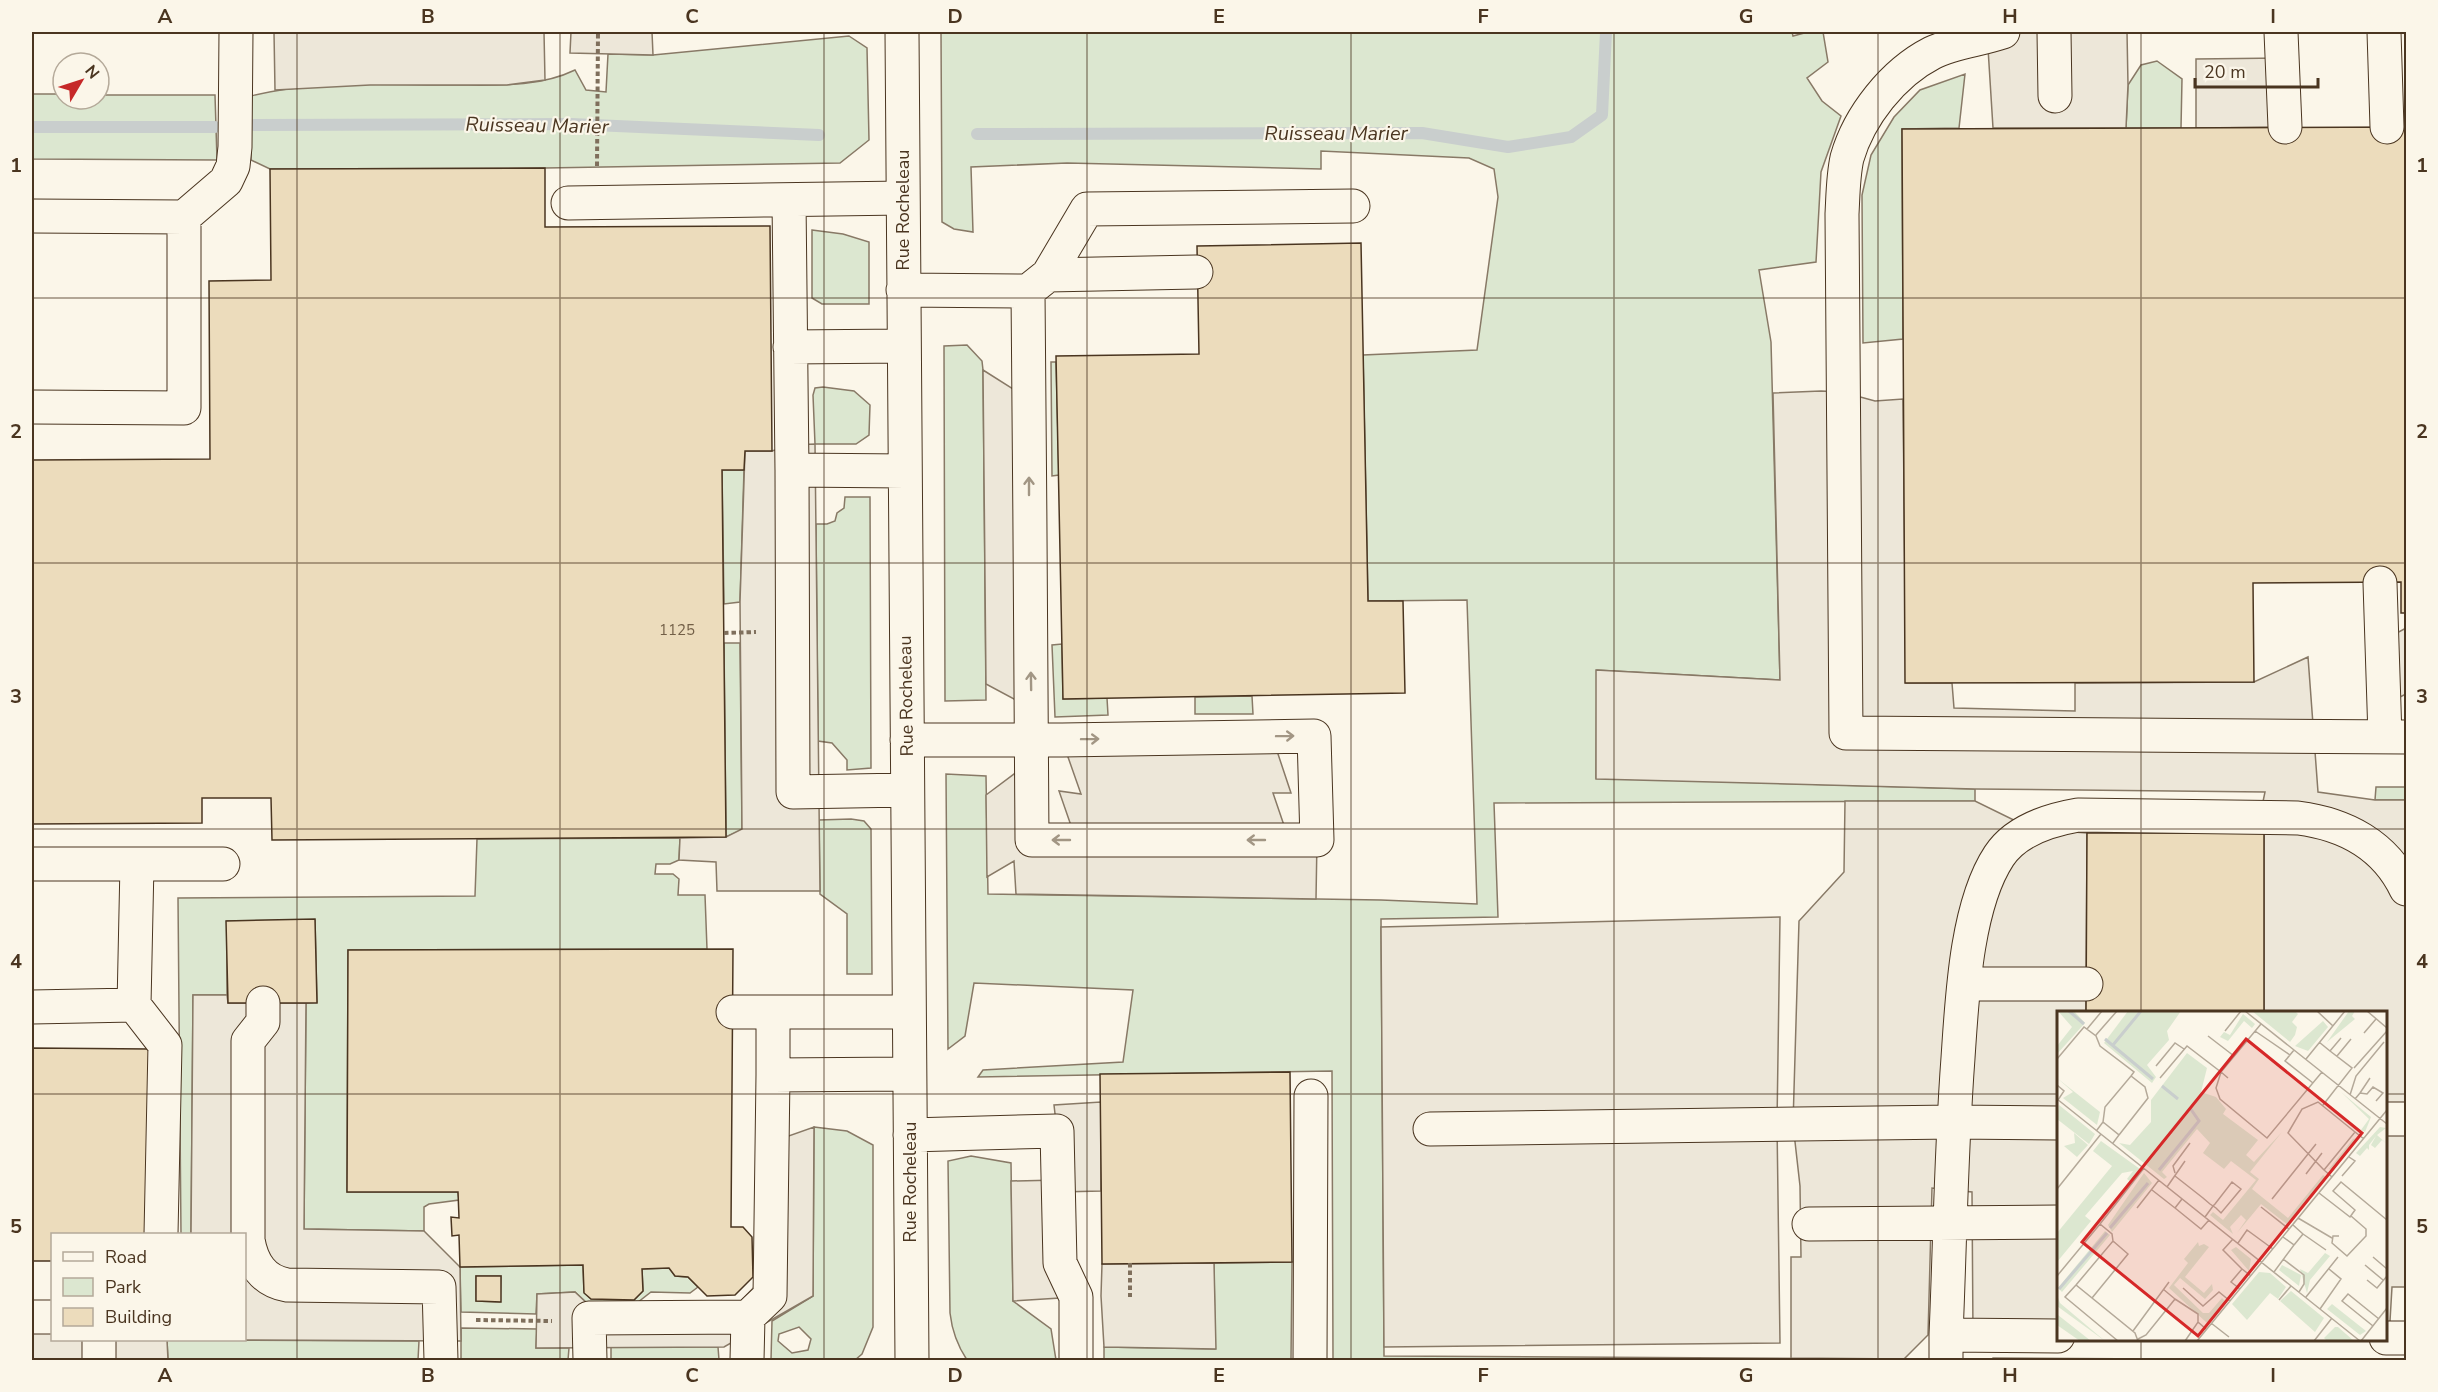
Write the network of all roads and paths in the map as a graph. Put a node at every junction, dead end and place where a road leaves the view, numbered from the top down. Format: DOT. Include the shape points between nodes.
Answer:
graph roads {
  1 [pos="236,32"];
  2 [pos="598,32"];
  3 [pos="902,32"];
  4 [pos="2003,32"];
  5 [pos="2054,32"];
  6 [pos="2281,32"];
  7 [pos="2384,32"];
  8 [pos="2055,96"];
  9 [pos="2285,127"];
  10 [pos="2387,127"];
  11 [pos="597,166"];
  12 [pos="903,198"];
  13 [pos="789,200"];
  14 [pos="568,203"];
  15 [pos="1353,206"];
  16 [pos="32,216"];
  17 [pos="184,218"];
  18 [pos="1196,272"];
  19 [pos="1038,283"];
  20 [pos="903,290"];
  21 [pos="904,345"];
  22 [pos="790,347"];
  23 [pos="32,407"];
  24 [pos="792,470"];
  25 [pos="904,471"];
  26 [pos="2380,582"];
  27 [pos="2396,737"];
  28 [pos="907,740"];
  29 [pos="1031,740"];
  30 [pos="907,790"];
  31 [pos="32,864"];
  32 [pos="137,864"];
  33 [pos="223,864"];
  34 [pos="2406,889"];
  35 [pos="1964,984"];
  36 [pos="2086,984"];
  37 [pos="263,1004"];
  38 [pos="134,1005"];
  39 [pos="32,1007"];
  40 [pos="733,1012"];
  41 [pos="773,1012"];
  42 [pos="909,1012"];
  43 [pos="909,1074"];
  44 [pos="773,1075"];
  45 [pos="1311,1096"];
  46 [pos="2387,1119"];
  47 [pos="2406,1119"];
  48 [pos="1953,1122"];
  49 [pos="2057,1123"];
  50 [pos="1430,1129"];
  51 [pos="910,1135"];
  52 [pos="2057,1222"];
  53 [pos="1950,1223"];
  54 [pos="1809,1224"];
  55 [pos="161,1233"];
  56 [pos="1130,1263"];
  57 [pos="1130,1297"];
  58 [pos="32,1317"];
  59 [pos="51,1317"];
  60 [pos="748,1317"];
  61 [pos="472,1320"];
  62 [pos="537,1321"];
  63 [pos="2057,1336"];
  64 [pos="2387,1338"];
  65 [pos="2406,1338"];
  66 [pos="99,1341"];
  67 [pos="1946,1348"];
  68 [pos="99,1360"];
  69 [pos="441,1360"];
  70 [pos="590,1360"];
  71 [pos="747,1360"];
  72 [pos="912,1360"];
  73 [pos="1076,1360"];
  74 [pos="1310,1360"];
  1 -- 17 [label="street" via="233,166 226,181"];
  2 -- 11 [label="path"];
  3 -- 12 [label="street, Rue Rocheleau"];
  4 -- 27 [label="street" via="1932,53 1908,69 1871,110 1847,160 1842,213 1846,733"];
  5 -- 8 [label="street"];
  6 -- 9 [label="street"];
  7 -- 10 [label="street"];
  12 -- 13 [label="street"];
  12 -- 20 [label="street, Rue Rocheleau"];
  13 -- 14 [label="street"];
  13 -- 22 [label="street"];
  15 -- 19 [label="street" via="1086,209"];
  16 -- 17 [label="street"];
  17 -- 23 [label="street" via="184,408"];
  18 -- 19 [label="street"];
  19 -- 20 [label="street"];
  29 -- 19 [label="street, one-way" via="1028,328"];
  20 -- 21 [label="street, Rue Rocheleau"];
  21 -- 22 [label="street"];
  21 -- 25 [label="street, Rue Rocheleau"];
  22 -- 24 [label="street"];
  24 -- 25 [label="street"];
  24 -- 30 [label="street" via="793,792"];
  25 -- 28 [label="street, Rue Rocheleau"];
  26 -- 27 [label="street"];
  28 -- 29 [label="street"];
  28 -- 30 [label="street, Rue Rocheleau"];
  29 -- 29 [label="street, one-way" via="1314,736 1317,840 1032,840"];
  30 -- 42 [label="street, Rue Rocheleau"];
  31 -- 32 [label="street"];
  32 -- 33 [label="street"];
  32 -- 38 [label="street"];
  34 -- 35 [label="street" via="2397,870 2378,849 2323,821 2260,816 2059,818 2020,835 2001,853 1987,877"];
  35 -- 36 [label="street"];
  35 -- 48 [label="street"];
  37 -- 69 [label="street" via="263,1022 248,1041 248,1240 257,1267 287,1285 439,1287"];
  38 -- 39 [label="street"];
  38 -- 55 [label="street" via="165,1046"];
  40 -- 41 [label="street"];
  41 -- 42 [label="street"];
  41 -- 44 [label="street"];
  42 -- 43 [label="street, Rue Rocheleau"];
  43 -- 44 [label="street"];
  43 -- 51 [label="street, Rue Rocheleau"];
  44 -- 60 [label="street" via="770,1296"];
  45 -- 74 [label="street"];
  46 -- 47 [label="street"];
  48 -- 49 [label="street"];
  48 -- 50 [label="street"];
  48 -- 53 [label="street"];
  51 -- 72 [label="street, Rue Rocheleau"];
  51 -- 73 [label="street" via="1057,1131 1060,1263 1076,1297"];
  52 -- 53 [label="street"];
  53 -- 54 [label="street"];
  53 -- 67 [label="street"];
  56 -- 57 [label="path"];
  58 -- 59 [label="street"];
  60 -- 70 [label="street" via="590,1318"];
  60 -- 71 [label="street"];
  61 -- 62 [label="path"];
  63 -- 67 [label="street"];
  64 -- 65 [label="street"];
  66 -- 68 [label="street"];
}
